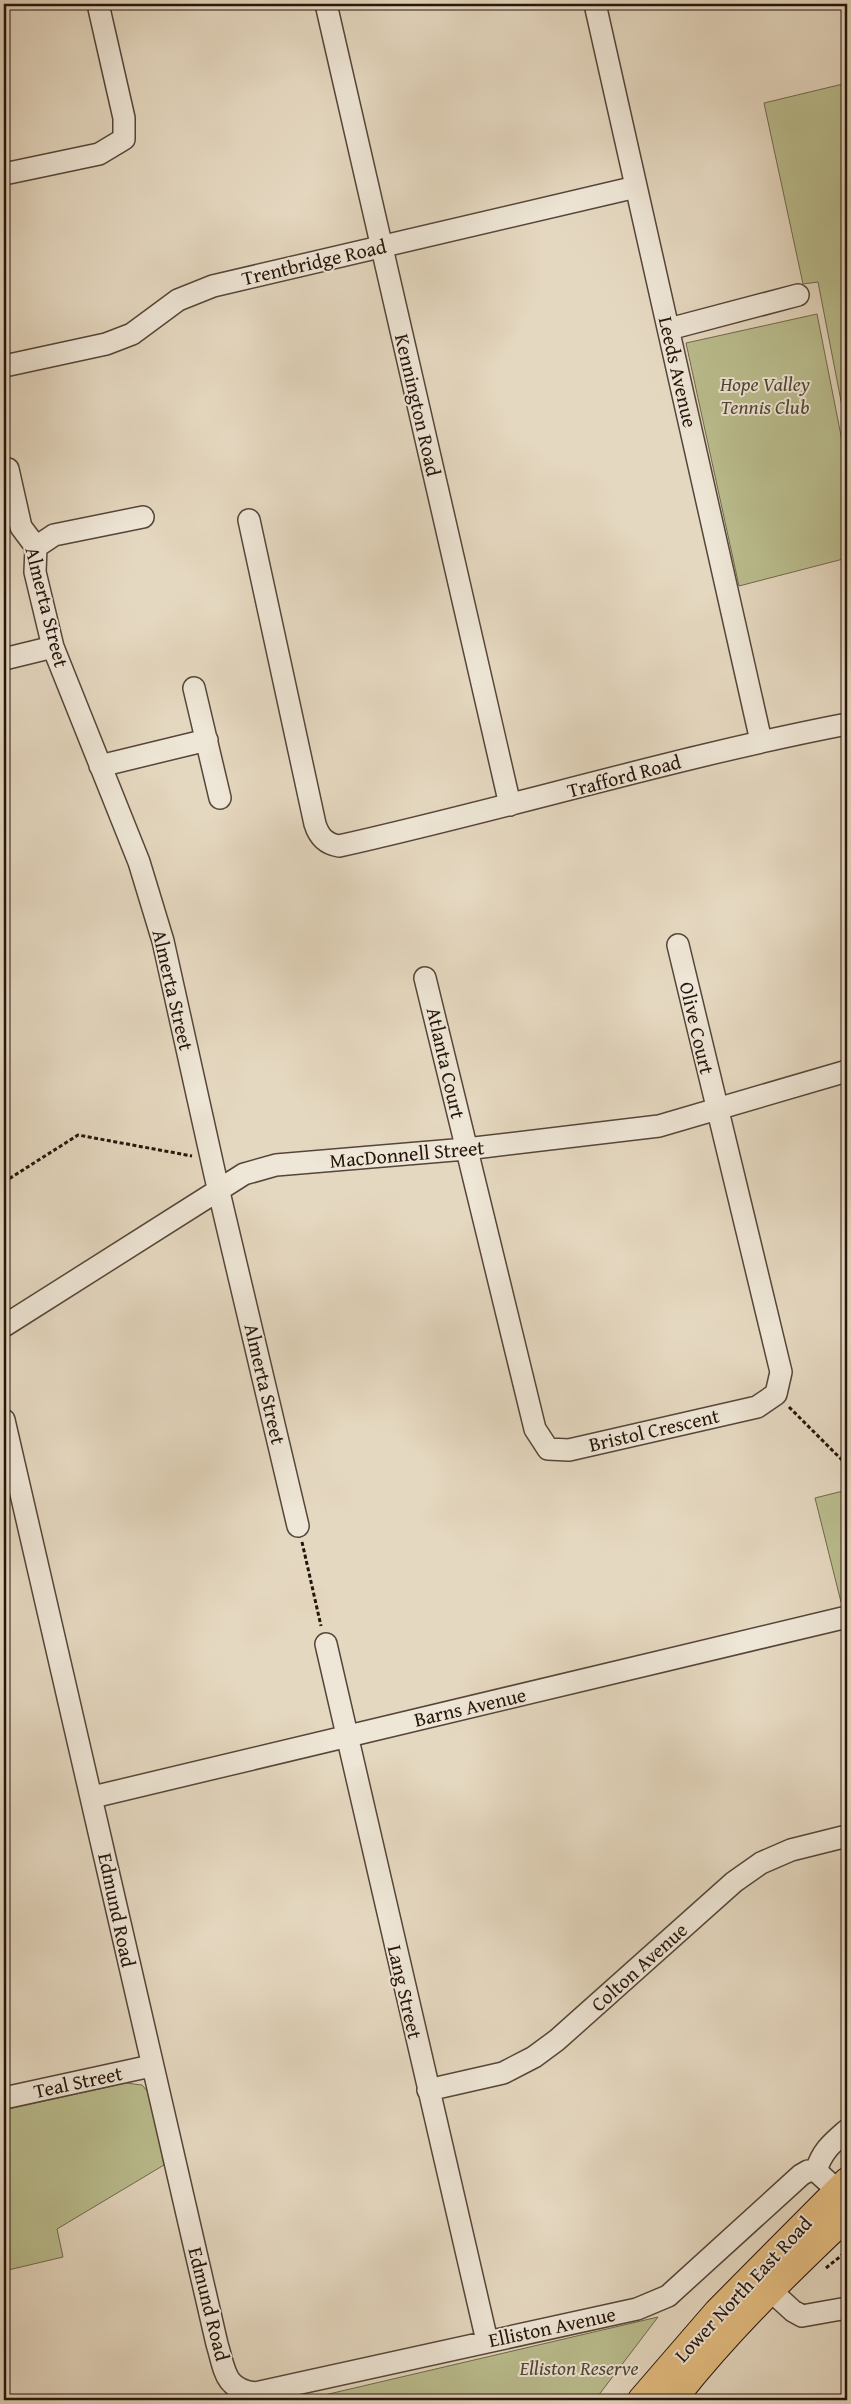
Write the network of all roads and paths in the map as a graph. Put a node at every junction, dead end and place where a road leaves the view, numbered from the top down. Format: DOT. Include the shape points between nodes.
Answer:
graph roads {
  1 [pos="98,4"];
  2 [pos="326,4"];
  3 [pos="595,4"];
  4 [pos="4,174"];
  5 [pos="636,187"];
  6 [pos="382,246"];
  7 [pos="798,295"];
  8 [pos="669,329"];
  9 [pos="4,365"];
  10 [pos="8,469"];
  11 [pos="143,517"];
  12 [pos="249,520"];
  13 [pos="36,547"];
  14 [pos="52,647"];
  15 [pos="4,659"];
  16 [pos="194,688"];
  17 [pos="847,724"];
  18 [pos="207,740"];
  19 [pos="761,741"];
  20 [pos="100,766"];
  21 [pos="220,798"];
  22 [pos="510,805"];
  23 [pos="678,945"];
  24 [pos="425,978"];
  25 [pos="847,1071"];
  26 [pos="717,1111"];
  27 [pos="466,1149"];
  28 [pos="212,1160"];
  29 [pos="4,1182"];
  30 [pos="219,1192"];
  31 [pos="4,1326"];
  32 [pos="776,1394"];
  33 [pos="4,1420"];
  34 [pos="847,1465"];
  35 [pos="298,1526"];
  36 [pos="847,1617"];
  37 [pos="326,1644"];
  38 [pos="348,1736"];
  39 [pos="93,1798"];
  40 [pos="847,1836"];
  41 [pos="151,2066"];
  42 [pos="428,2090"];
  43 [pos="4,2098"];
  44 [pos="847,2130"];
  45 [pos="816,2171"];
  46 [pos="844,2190"];
  47 [pos="847,2215"];
  48 [pos="847,2251"];
  49 [pos="821,2273"];
  50 [pos="762,2283"];
  51 [pos="847,2308"];
  52 [pos="487,2341"];
  53 [pos="242,2392"];
  54 [pos="642,2400"];
  55 [pos="672,2400"];
  1 -- 4 [label="street" via="124,118 124,139 99,154"];
  2 -- 6 [label="street, Kennington Road"];
  3 -- 5 [label="street, Leeds Avenue"];
  5 -- 6 [label="street, Trentbridge Road"];
  5 -- 8 [label="street, Leeds Avenue"];
  6 -- 9 [label="street, Trentbridge Road" via="214,286 178,300 132,334 106,344"];
  6 -- 22 [label="street, Kennington Road"];
  7 -- 8 [label="street"];
  8 -- 19 [label="street, Leeds Avenue"];
  10 -- 13 [label="street, Almerta Street" via="22,527"];
  11 -- 13 [label="street" via="54,535"];
  12 -- 22 [label="street, Trafford Road" via="319,835 329,844 339,846"];
  13 -- 14 [label="street, Almerta Street" via="35,572"];
  14 -- 15 [label="street"];
  14 -- 20 [label="street, Almerta Street"];
  16 -- 18 [label="street"];
  17 -- 19 [label="street, Trafford Road"];
  18 -- 20 [label="street"];
  18 -- 21 [label="street"];
  19 -- 22 [label="street, Trafford Road"];
  20 -- 28 [label="street, Almerta Street" via="139,862 163,941"];
  23 -- 26 [label="street, Olive Court"];
  24 -- 27 [label="street, Atlanta Court"];
  25 -- 26 [label="street, MacDonnell Street"];
  26 -- 27 [label="street, MacDonnell Street" via="620,1132"];
  26 -- 32 [label="street" via="781,1372"];
  27 -- 30 [label="street, MacDonnell Street" via="276,1165 244,1174"];
  27 -- 32 [label="street, Bristol Crescent" via="535,1429 548,1449 569,1450 756,1407"];
  28 -- 29 [label="path" via="78,1135"];
  28 -- 30 [label="street, Almerta Street"];
  30 -- 31 [label="street, MacDonnell Street"];
  30 -- 35 [label="street, Almerta Street"];
  32 -- 34 [label="path"];
  33 -- 39 [label="street, Edmund Road"];
  35 -- 37 [label="path"];
  36 -- 38 [label="street, Barns Avenue"];
  37 -- 38 [label="street, Lang Street"];
  38 -- 39 [label="street, Barns Avenue"];
  38 -- 42 [label="street, Lang Street"];
  39 -- 41 [label="street, Edmund Road"];
  40 -- 42 [label="street, Colton Avenue" via="790,1850 761,1863 734,1882 534,2057 503,2073"];
  41 -- 43 [label="street, Teal Street"];
  41 -- 53 [label="street, Edmund Road" via="217,2344 230,2383"];
  42 -- 52 [label="street, Lang Street"];
  44 -- 45 [label="street" via="827,2147"];
  45 -- 46 [label="street"];
  45 -- 52 [label="street, Elliston Avenue" via="801,2175 668,2296 636,2309"];
  46 -- 50 [label="main road, Lower North East Road"];
  47 -- 50 [label="main road, Lower North East Road"];
  48 -- 49 [label="path"];
  50 -- 51 [label="street" via="802,2316"];
  50 -- 54 [label="main road, Lower North East Road" via="718,2312"];
  50 -- 55 [label="main road, Lower North East Road"];
  52 -- 53 [label="street, Elliston Avenue" via="255,2394"];
}
